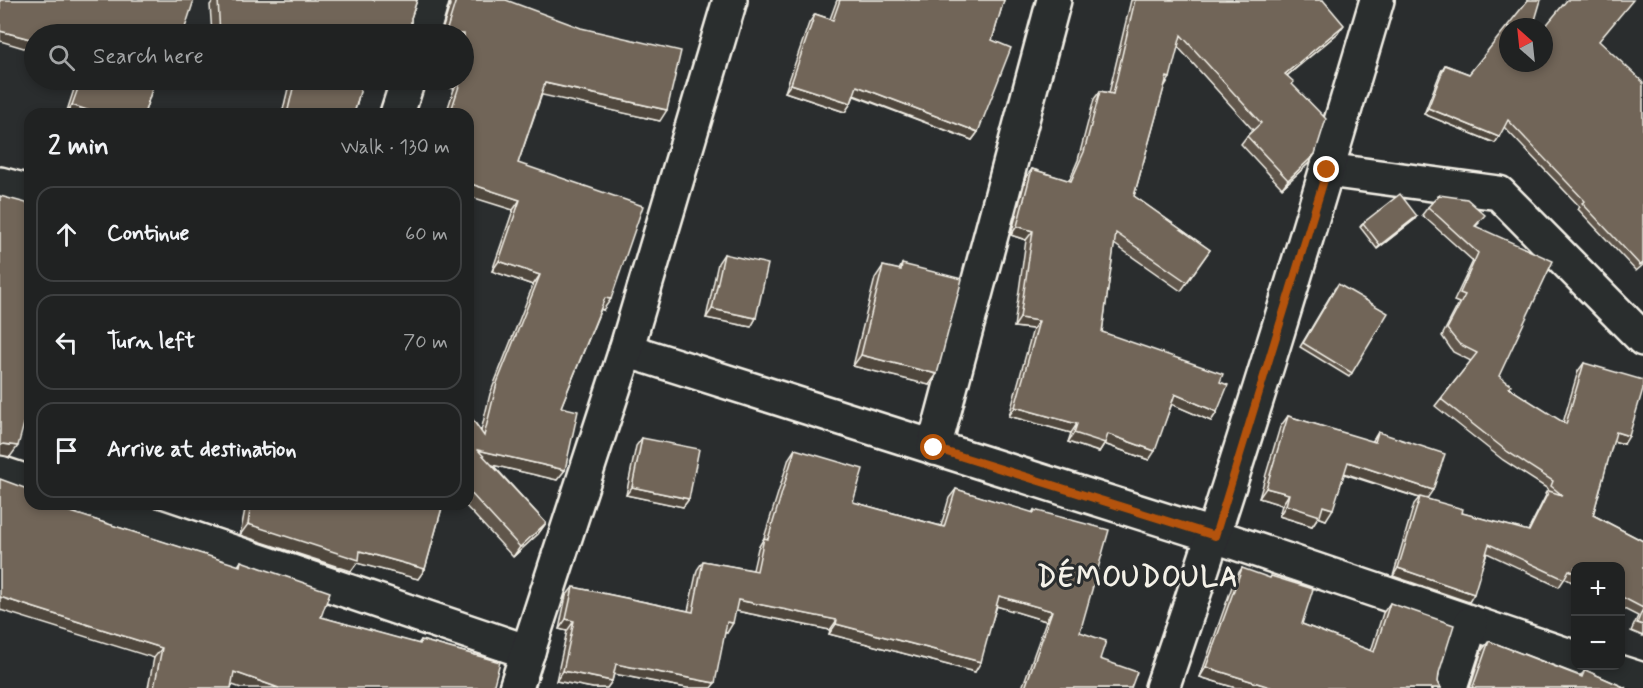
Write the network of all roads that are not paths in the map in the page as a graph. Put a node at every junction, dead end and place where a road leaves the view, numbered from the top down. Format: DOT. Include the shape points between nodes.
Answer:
graph roads {
  1 [pos="432,0"];
  2 [pos="730,0"];
  3 [pos="1054,0"];
  4 [pos="1377,0"];
  5 [pos="425,24"];
  6 [pos="405,90"];
  7 [pos="400,108"];
  8 [pos="1327,170"];
  9 [pos="0,184"];
  10 [pos="24,190"];
  11 [pos="1643,339"];
  12 [pos="626,350"];
  13 [pos="934,448"];
  14 [pos="0,473"];
  15 [pos="24,481"];
  16 [pos="109,510"];
  17 [pos="1215,536"];
  18 [pos="1471,623"];
  19 [pos="528,652"];
  20 [pos="1571,657"];
  21 [pos="1612,670"];
  22 [pos="1643,680"];
  23 [pos="516,688"];
  24 [pos="1162,688"];
  25 [pos="1450,688"];
  1 -- 5 [label="street"];
  2 -- 12 [label="street"];
  3 -- 13 [label="street"];
  4 -- 8 [label="street"];
  6 -- 7 [label="street"];
  8 -- 11 [label="street" via="1499,193"];
  8 -- 17 [label="street"];
  9 -- 10 [label="street"];
  12 -- 13 [label="street"];
  12 -- 19 [label="street"];
  13 -- 17 [label="street"];
  14 -- 15 [label="street"];
  16 -- 19 [label="street"];
  17 -- 18 [label="street"];
  17 -- 24 [label="street"];
  18 -- 20 [label="street"];
  18 -- 25 [label="street"];
  19 -- 23 [label="street"];
  21 -- 22 [label="street"];
}
